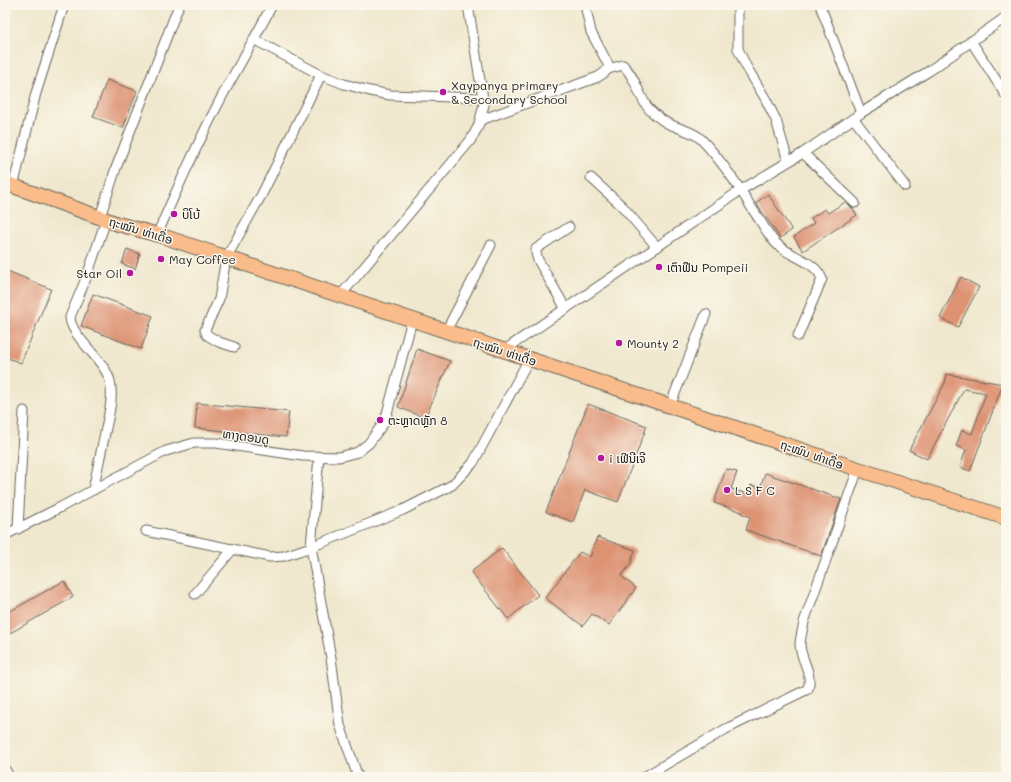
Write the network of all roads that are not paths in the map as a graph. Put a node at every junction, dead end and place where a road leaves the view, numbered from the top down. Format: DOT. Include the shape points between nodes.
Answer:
graph roads {
  1 [pos="64,5"];
  2 [pos="179,5"];
  3 [pos="272,5"];
  4 [pos="468,5"];
  5 [pos="585,5"];
  6 [pos="738,5"];
  7 [pos="820,5"];
  8 [pos="1006,18"];
  9 [pos="255,40"];
  10 [pos="971,41"];
  11 [pos="608,68"];
  12 [pos="321,75"];
  13 [pos="1005,94"];
  14 [pos="483,98"];
  15 [pos="858,116"];
  16 [pos="481,120"];
  17 [pos="803,153"];
  18 [pos="788,161"];
  19 [pos="591,178"];
  20 [pos="9,185"];
  21 [pos="905,186"];
  22 [pos="741,190"];
  23 [pos="855,203"];
  24 [pos="103,219"];
  25 [pos="569,227"];
  26 [pos="158,235"];
  27 [pos="491,245"];
  28 [pos="657,246"];
  29 [pos="226,258"];
  30 [pos="340,296"];
  31 [pos="566,309"];
  32 [pos="706,314"];
  33 [pos="412,320"];
  34 [pos="446,331"];
  35 [pos="798,336"];
  36 [pos="234,347"];
  37 [pos="504,351"];
  38 [pos="529,359"];
  39 [pos="670,406"];
  40 [pos="24,411"];
  41 [pos="320,457"];
  42 [pos="858,469"];
  43 [pos="93,490"];
  44 [pos="1006,518"];
  45 [pos="18,529"];
  46 [pos="146,531"];
  47 [pos="5,535"];
  48 [pos="311,547"];
  49 [pos="233,549"];
  50 [pos="195,594"];
  51 [pos="5,769"];
  52 [pos="10,777"];
  53 [pos="358,777"];
  54 [pos="644,777"];
  1 -- 20 [label="street"];
  2 -- 24 [label="street" via="116,168"];
  3 -- 9 [label="street"];
  4 -- 14 [label="street"];
  5 -- 11 [label="street" via="591,32"];
  6 -- 18 [label="street" via="738,49 776,120"];
  7 -- 15 [label="street"];
  8 -- 10 [label="street"];
  9 -- 12 [label="street"];
  9 -- 26 [label="street" via="195,150"];
  10 -- 13 [label="street"];
  10 -- 15 [label="street"];
  11 -- 16 [label="street" via="598,77"];
  11 -- 22 [label="street" via="623,65 649,109 664,122 700,138"];
  12 -- 14 [label="street" via="390,95"];
  12 -- 29 [label="street" via="262,194"];
  14 -- 16 [label="street"];
  15 -- 17 [label="street"];
  15 -- 21 [label="street"];
  16 -- 30 [label="street" via="470,141"];
  17 -- 18 [label="street"];
  17 -- 23 [label="street"];
  18 -- 22 [label="street"];
  19 -- 28 [label="street" via="622,206"];
  20 -- 24 [label="main road, ຖະໝົນ ທ່າເດື່ອ"];
  22 -- 28 [label="street"];
  22 -- 35 [label="street" via="773,240 782,249 820,272 822,279"];
  24 -- 26 [label="main road, ຖະໝົນ ທ່າເດື່ອ"];
  24 -- 43 [label="street" via="87,276 70,317 75,331 100,361 110,381 111,402"];
  25 -- 31 [label="street" via="536,249 538,260"];
  26 -- 29 [label="main road, ຖະໝົນ ທ່າເດື່ອ"];
  27 -- 34 [label="street"];
  28 -- 31 [label="street"];
  29 -- 30 [label="main road, ຖະໝົນ ທ່າເດື່ອ"];
  29 -- 36 [label="street" via="219,299 205,330 207,335"];
  30 -- 33 [label="main road, ຖະໝົນ ທ່າເດື່ອ"];
  31 -- 37 [label="street"];
  32 -- 39 [label="street"];
  33 -- 34 [label="main road, ຖະໝົນ ທ່າເດື່ອ"];
  33 -- 41 [label="street, ທາງດອນດູ" via="385,421 377,433 358,452 339,457"];
  34 -- 37 [label="main road, ຖະໝົນ ທ່າເດື່ອ"];
  37 -- 38 [label="main road, ຖະໝົນ ທ່າເດື່ອ"];
  38 -- 39 [label="main road, ຖະໝົນ ທ່າເດື່ອ"];
  38 -- 48 [label="street" via="473,463 452,485 403,510"];
  39 -- 42 [label="main road, ຖະໝົນ ທ່າເດື່ອ"];
  40 -- 45 [label="street"];
  41 -- 43 [label="street, ທາງດອນດູ" via="216,443 194,443 166,451"];
  41 -- 48 [label="street"];
  42 -- 44 [label="main road, ຖະໝົນ ທ່າເດື່ອ"];
  42 -- 54 [label="street" via="804,622 800,644 809,674 808,688 726,729"];
  43 -- 45 [label="street, ທາງດອນດູ"];
  45 -- 47 [label="street, ທາງດອນດູ"];
  46 -- 49 [label="street"];
  48 -- 49 [label="street" via="284,556 270,557"];
  48 -- 53 [label="street" via="340,725"];
  49 -- 50 [label="street"];
  51 -- 52 [label="street"];
}
